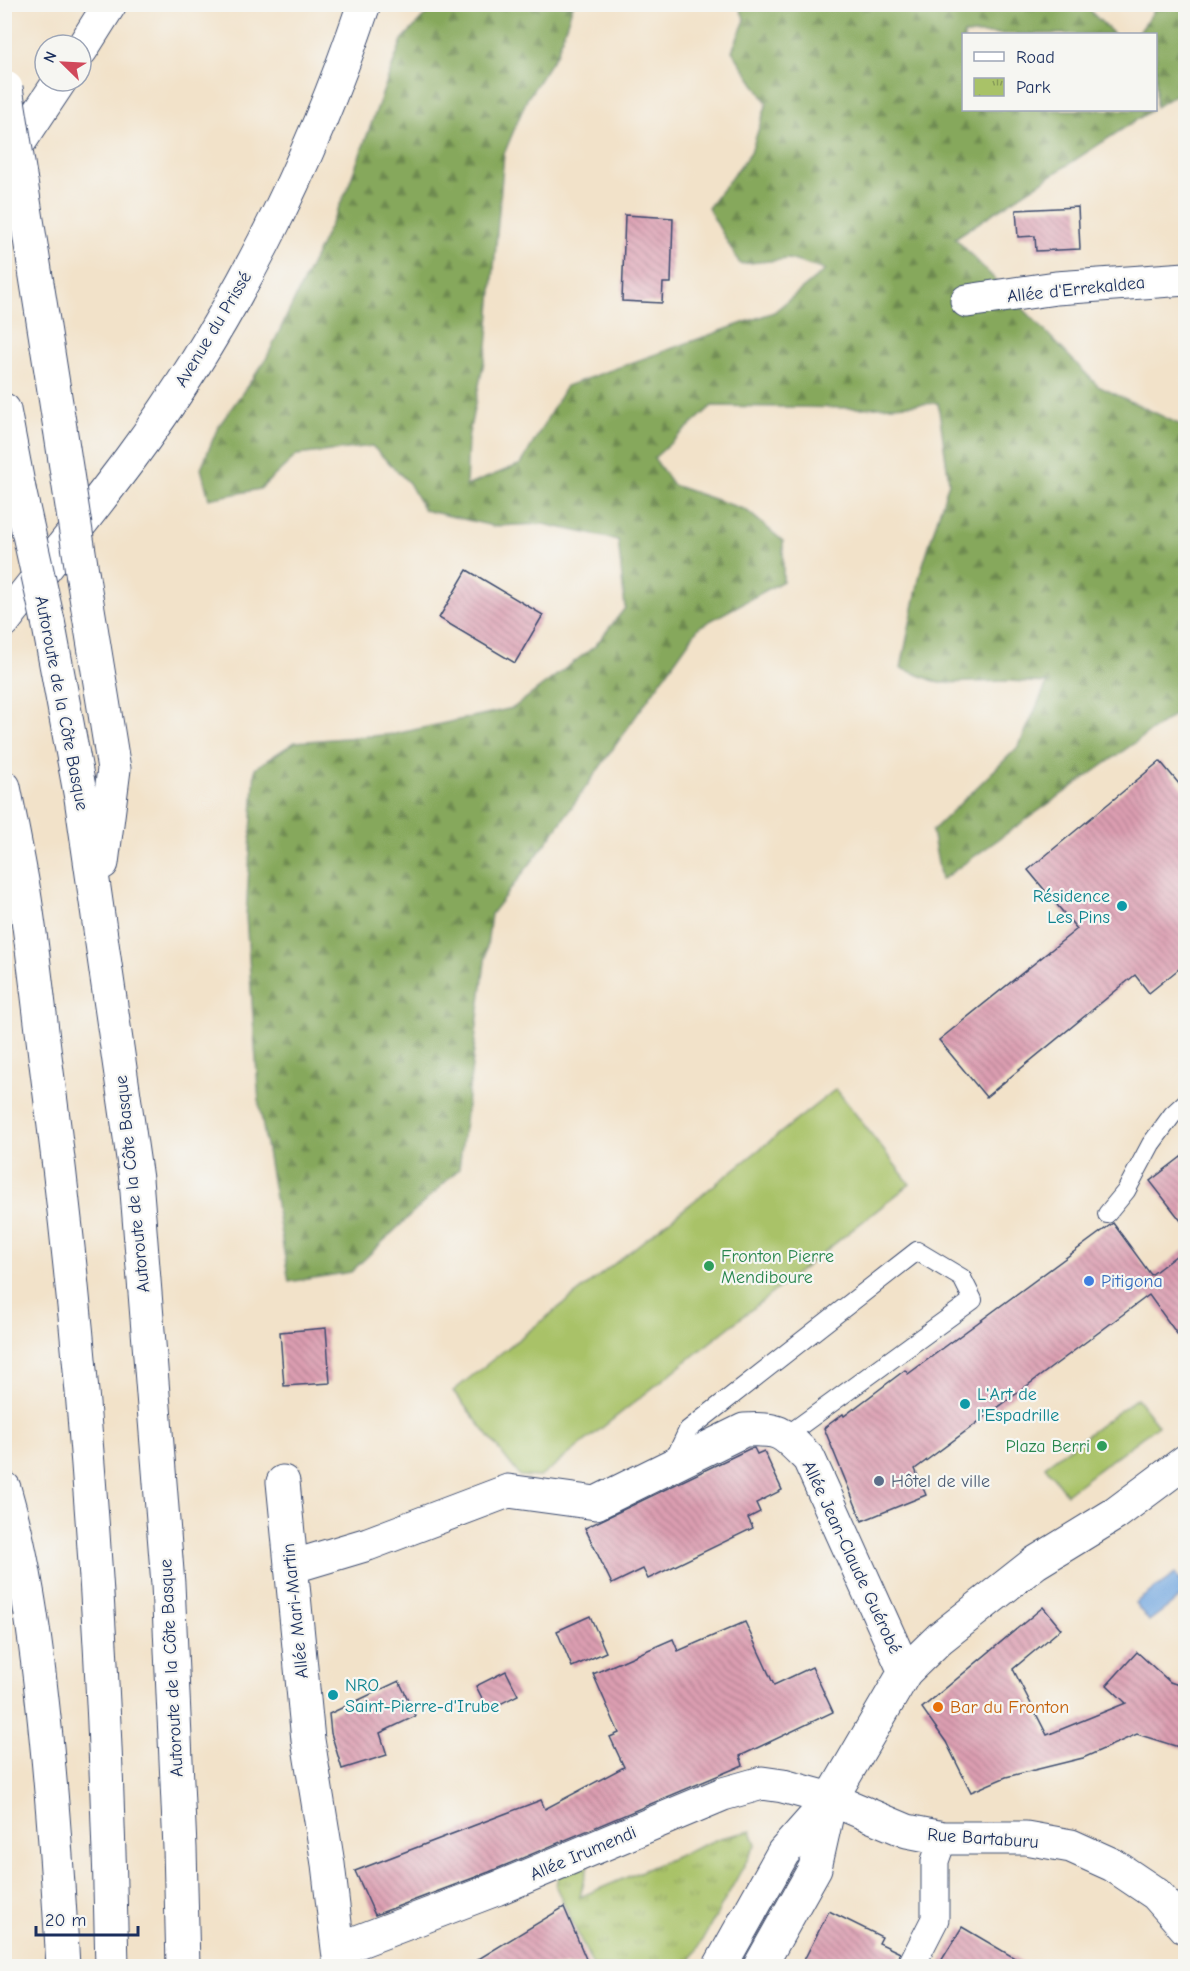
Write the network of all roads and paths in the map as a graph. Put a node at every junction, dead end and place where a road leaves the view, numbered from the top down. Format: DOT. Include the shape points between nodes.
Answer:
graph roads {
  1 [pos="110,4"];
  2 [pos="364,4"];
  3 [pos="92,33"];
  4 [pos="5,82"];
  5 [pos="54,93"];
  6 [pos="13,174"];
  7 [pos="1185,279"];
  8 [pos="967,301"];
  9 [pos="4,410"];
  10 [pos="4,621"];
  11 [pos="4,787"];
  12 [pos="97,909"];
  13 [pos="1185,1102"];
  14 [pos="1107,1214"];
  15 [pos="786,1436"];
  16 [pos="1185,1461"];
  17 [pos="672,1466"];
  18 [pos="283,1482"];
  19 [pos="4,1488"];
  20 [pos="291,1567"];
  21 [pos="904,1672"];
  22 [pos="831,1798"];
  23 [pos="944,1838"];
  24 [pos="1185,1928"];
  25 [pos="340,1958"];
  26 [pos="63,1966"];
  27 [pos="112,1966"];
  28 [pos="183,1966"];
  29 [pos="720,1966"];
  30 [pos="760,1966"];
  31 [pos="911,1966"];
  1 -- 3 [label="main road"];
  2 -- 10 [label="main road, Avenue du Prissé" via="317,131 255,259 208,340 131,458"];
  4 -- 6 [label="main road, bridge"];
  5 -- 6 [label="main road"];
  6 -- 12 [label="main road, bridge" via="60,428 114,769"];
  7 -- 8 [label="main road, Allée d'Errekaldea" via="1056,288"];
  9 -- 12 [label="main road, Autoroute de la Côte Basque, bridge" via="81,798"];
  11 -- 27 [label="main road" via="24,894 63,1185 76,1326 101,1645"];
  12 -- 28 [label="main road, Autoroute de la Côte Basque" via="136,1179 168,1584"];
  13 -- 14 [label="lane" via="1151,1144 1126,1191"];
  15 -- 17 [label="main road" via="768,1429 744,1430"];
  15 -- 17 [label="lane" via="973,1300 962,1278 917,1251 688,1430"];
  15 -- 21 [label="main road, Allée Jean-Claude Guérobé" via="809,1459"];
  16 -- 21 [label="main road" via="1115,1514 1035,1563 940,1638"];
  17 -- 20 [label="main road" via="596,1503 508,1491 369,1544"];
  18 -- 20 [label="main road, Allée Mari-Martin"];
  19 -- 26 [label="main road" via="34,1632 49,1762"];
  20 -- 25 [label="main road, Allée Mari-Martin" via="308,1740"];
  21 -- 22 [label="main road"];
  22 -- 23 [label="main road, Rue Bartaburu" via="907,1831"];
  22 -- 25 [label="main road, Allée Irumendi" via="762,1784 723,1794"];
  22 -- 29 [label="main road" via="783,1853"];
  22 -- 30 [label="main road" via="815,1868"];
  23 -- 24 [label="main road, Rue Bartaburu" via="1026,1838 1071,1846 1113,1865 1156,1894"];
  23 -- 31 [label="street" via="935,1861 935,1919"];
}
